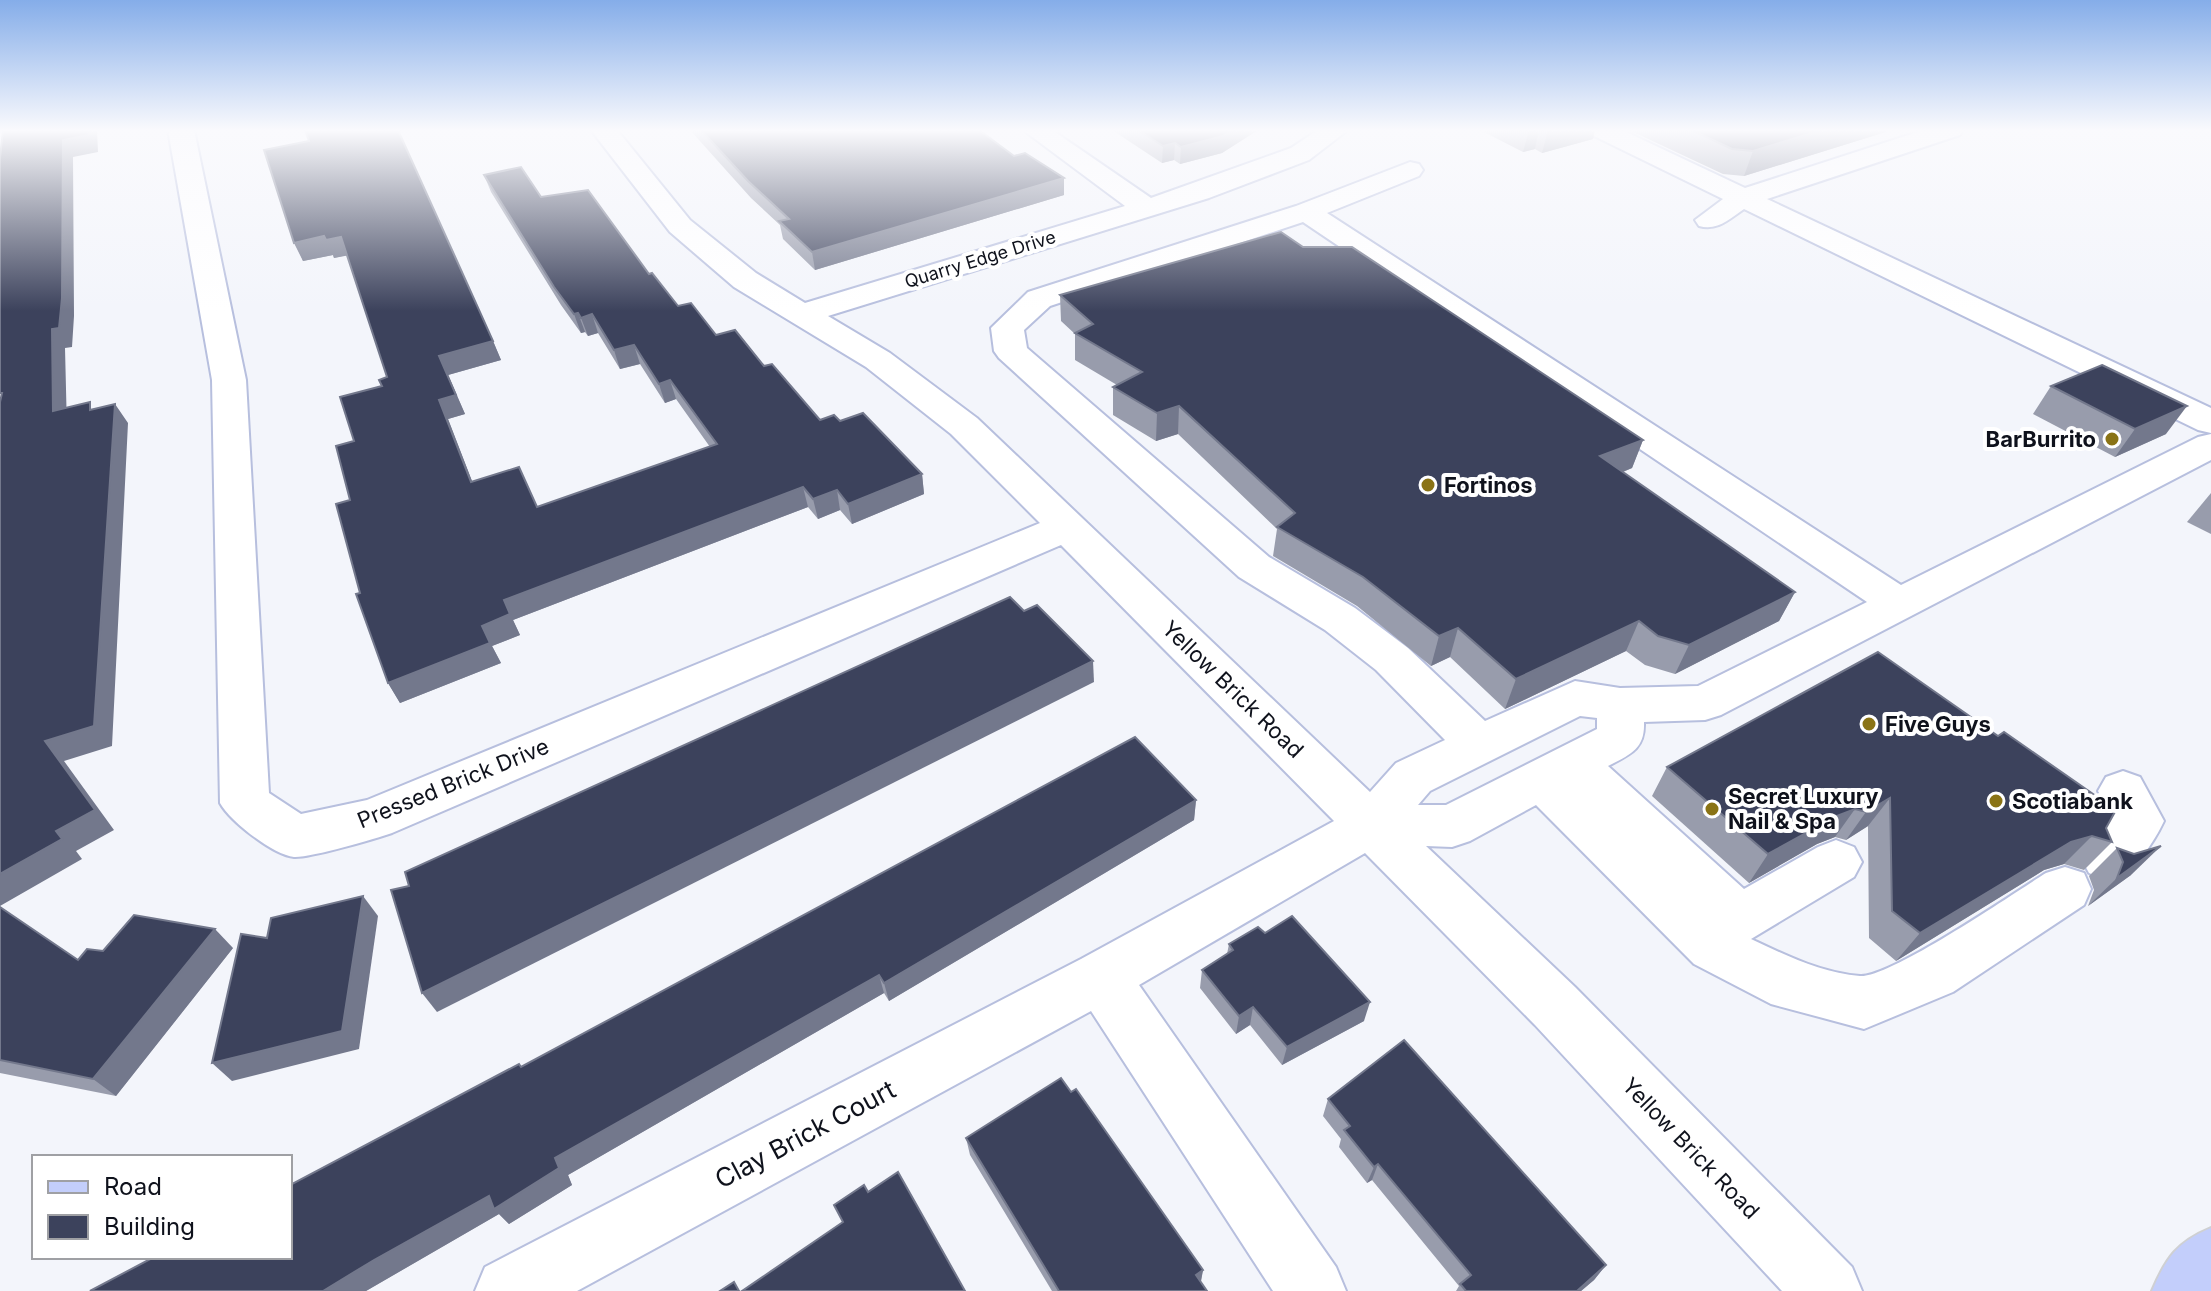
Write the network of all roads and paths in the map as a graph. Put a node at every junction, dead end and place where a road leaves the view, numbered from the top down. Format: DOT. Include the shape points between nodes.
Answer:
graph roads {
  1 [pos="193,190"];
  2 [pos="651,190"];
  3 [pos="1122,190"];
  4 [pos="1201,190"];
  5 [pos="1360,190"];
  6 [pos="1727,190"];
  7 [pos="1767,190"];
  8 [pos="1743,198"];
  9 [pos="1147,208"];
  10 [pos="1306,212"];
  11 [pos="1709,220"];
  12 [pos="801,314"];
  13 [pos="2211,422"];
  14 [pos="2211,445"];
  15 [pos="1067,527"];
  16 [pos="1900,604"];
  17 [pos="1620,705"];
  18 [pos="1480,745"];
  19 [pos="1557,771"];
  20 [pos="2123,791"];
  21 [pos="1372,824"];
  22 [pos="2107,858"];
  23 [pos="1836,862"];
  24 [pos="2065,889"];
  25 [pos="1101,977"];
  26 [pos="2211,1261"];
  27 [pos="509,1291"];
  28 [pos="1312,1291"];
  29 [pos="1828,1291"];
  30 [pos="2186,1291"];
  1 -- 15 [label="street, Pressed Brick Drive" via="229,380 245,803 295,836 374,819"];
  2 -- 12 [label="street, Yellow Brick Road" via="680,226 745,280"];
  3 -- 9 [label="street"];
  4 -- 9 [label="street, Quarry Edge Drive"];
  5 -- 10 [label="street"];
  6 -- 8 [label="street"];
  7 -- 8 [label="street"];
  8 -- 11 [label="street"];
  8 -- 13 [label="street"];
  9 -- 12 [label="street, Quarry Edge Drive"];
  10 -- 16 [label="street"];
  10 -- 18 [label="street" via="1039,299 1007,328 1011,351 1254,567 1340,619 1392,659"];
  12 -- 15 [label="street, Yellow Brick Road" via="878,360 964,426"];
  14 -- 16 [label="street"];
  15 -- 21 [label="street, Yellow Brick Road"];
  16 -- 17 [label="street" via="1705,703"];
  17 -- 18 [label="street" via="1575,698"];
  17 -- 19 [label="street" via="1621,738"];
  18 -- 21 [label="street" via="1413,777"];
  19 -- 21 [label="street" via="1452,826"];
  19 -- 23 [label="street" via="1740,919"];
  19 -- 24 [label="street" via="1713,947 1791,986 1864,1003 1933,974"];
  20 -- 22 [label="street" via="2139,821"];
  21 -- 25 [label="street, Clay Brick Court"];
  21 -- 29 [label="street, Yellow Brick Road"];
  25 -- 27 [label="street, Clay Brick Court"];
  25 -- 28 [label="street"];
  26 -- 30 [label="main road"];
}
